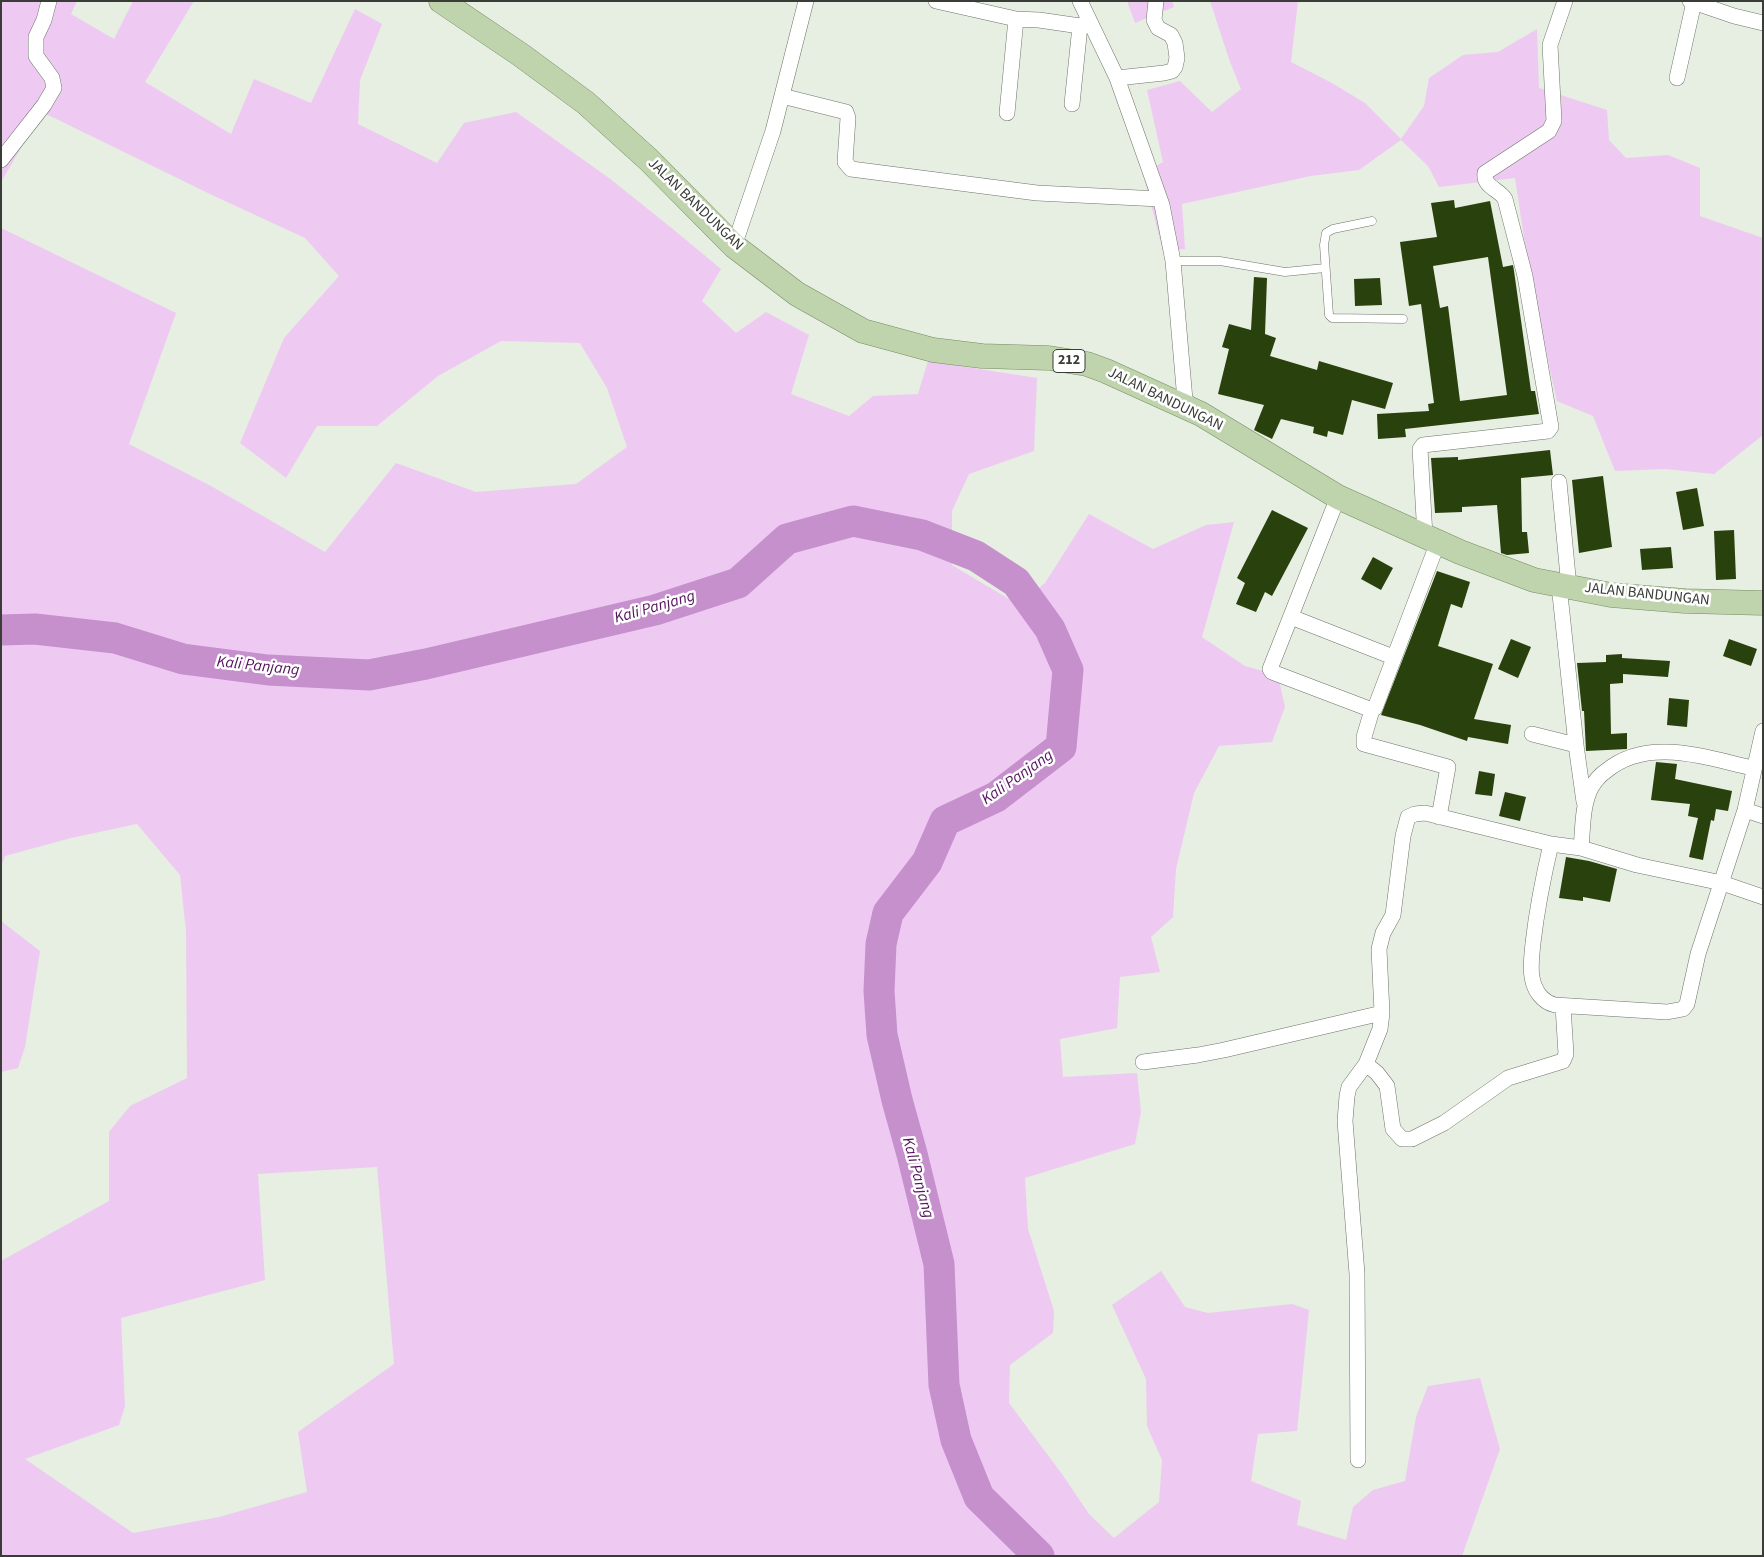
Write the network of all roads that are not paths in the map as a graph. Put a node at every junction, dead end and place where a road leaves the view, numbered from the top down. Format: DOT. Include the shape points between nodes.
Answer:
graph roads {
  1 [pos="49,1"];
  2 [pos="441,1"];
  3 [pos="806,1"];
  4 [pos="936,1"];
  5 [pos="1080,1"];
  6 [pos="1156,1"];
  7 [pos="1565,1"];
  8 [pos="1692,2"];
  9 [pos="1016,20"];
  10 [pos="1084,24"];
  11 [pos="1763,24"];
  12 [pos="1116,78"];
  13 [pos="1677,78"];
  14 [pos="782,96"];
  15 [pos="1072,104"];
  16 [pos="1007,113"];
  17 [pos="1,160"];
  18 [pos="1160,200"];
  19 [pos="1372,222"];
  20 [pos="734,246"];
  21 [pos="1173,261"];
  22 [pos="1325,268"];
  23 [pos="1402,319"];
  24 [pos="1201,414"];
  25 [pos="1558,482"];
  26 [pos="1338,497"];
  27 [pos="1431,539"];
  28 [pos="1564,586"];
  29 [pos="1763,603"];
  30 [pos="1291,617"];
  31 [pos="1393,657"];
  32 [pos="1372,710"];
  33 [pos="1763,731"];
  34 [pos="1532,734"];
  35 [pos="1576,745"];
  36 [pos="1753,768"];
  37 [pos="1585,805"];
  38 [pos="1745,810"];
  39 [pos="1439,816"];
  40 [pos="1763,816"];
  41 [pos="1551,844"];
  42 [pos="1581,848"];
  43 [pos="1722,883"];
  44 [pos="1763,896"];
  45 [pos="1563,1006"];
  46 [pos="1382,1013"];
  47 [pos="1142,1062"];
  48 [pos="1366,1064"];
  49 [pos="1358,1460"];
  1 -- 17 [label="street" via="36,37 36,56 52,78 54,88"];
  2 -- 20 [label="main road, JALAN BANDUNGAN / 212" via="586,103 650,160"];
  3 -- 14 [label="street"];
  4 -- 9 [label="street"];
  5 -- 10 [label="street"];
  6 -- 12 [label="street" via="1154,20 1158,28 1172,35 1176,67 1164,73"];
  7 -- 27 [label="street" via="1550,44 1552,127 1484,175 1486,182 1505,199 1525,276 1551,427 1548,431 1423,444 1420,449"];
  8 -- 11 [label="street"];
  8 -- 13 [label="street"];
  9 -- 10 [label="street"];
  9 -- 16 [label="street"];
  10 -- 12 [label="street"];
  10 -- 15 [label="street"];
  12 -- 18 [label="street"];
  14 -- 18 [label="street" via="846,112 845,162 851,170 1037,193"];
  14 -- 20 [label="street"];
  18 -- 21 [label="street"];
  19 -- 22 [label="lane" via="1333,228 1326,233"];
  20 -- 24 [label="main road, JALAN BANDUNGAN / 212" via="797,294 863,331 933,350 982,356 1049,358 1087,364"];
  21 -- 22 [label="lane" via="1220,260 1284,272"];
  21 -- 24 [label="street" via="1186,400"];
  22 -- 23 [label="lane" via="1330,317"];
  24 -- 26 [label="main road, JALAN BANDUNGAN / 212"];
  25 -- 28 [label="street"];
  26 -- 27 [label="main road, JALAN BANDUNGAN / 212"];
  26 -- 30 [label="street"];
  27 -- 28 [label="main road, JALAN BANDUNGAN / 212" via="1534,580"];
  27 -- 31 [label="street"];
  28 -- 29 [label="main road, JALAN BANDUNGAN / 212" via="1611,595"];
  28 -- 35 [label="street"];
  30 -- 31 [label="street"];
  30 -- 32 [label="street" via="1270,671"];
  31 -- 32 [label="street"];
  32 -- 39 [label="street" via="1364,744 1448,767"];
  33 -- 36 [label="street"];
  34 -- 35 [label="street"];
  35 -- 37 [label="street"];
  36 -- 37 [label="street" via="1677,753 1652,751 1636,754 1623,759 1600,776"];
  36 -- 38 [label="street"];
  37 -- 42 [label="street"];
  38 -- 40 [label="street"];
  38 -- 43 [label="street"];
  39 -- 41 [label="street"];
  39 -- 46 [label="street" via="1419,813 1408,817 1406,823 1393,915 1379,949"];
  41 -- 42 [label="street"];
  41 -- 45 [label="street" via="1537,904 1531,966 1535,988 1542,997 1547,1003"];
  42 -- 43 [label="street" via="1638,865"];
  43 -- 44 [label="street"];
  43 -- 45 [label="street" via="1698,954 1688,1004 1683,1009 1667,1012"];
  45 -- 48 [label="street" via="1566,1054 1563,1061 1508,1078 1444,1123 1412,1139 1402,1138 1393,1129 1387,1086"];
  46 -- 47 [label="street" via="1224,1050"];
  46 -- 48 [label="street" via="1380,1029"];
  48 -- 49 [label="street" via="1349,1087 1345,1121 1357,1274"];
}
